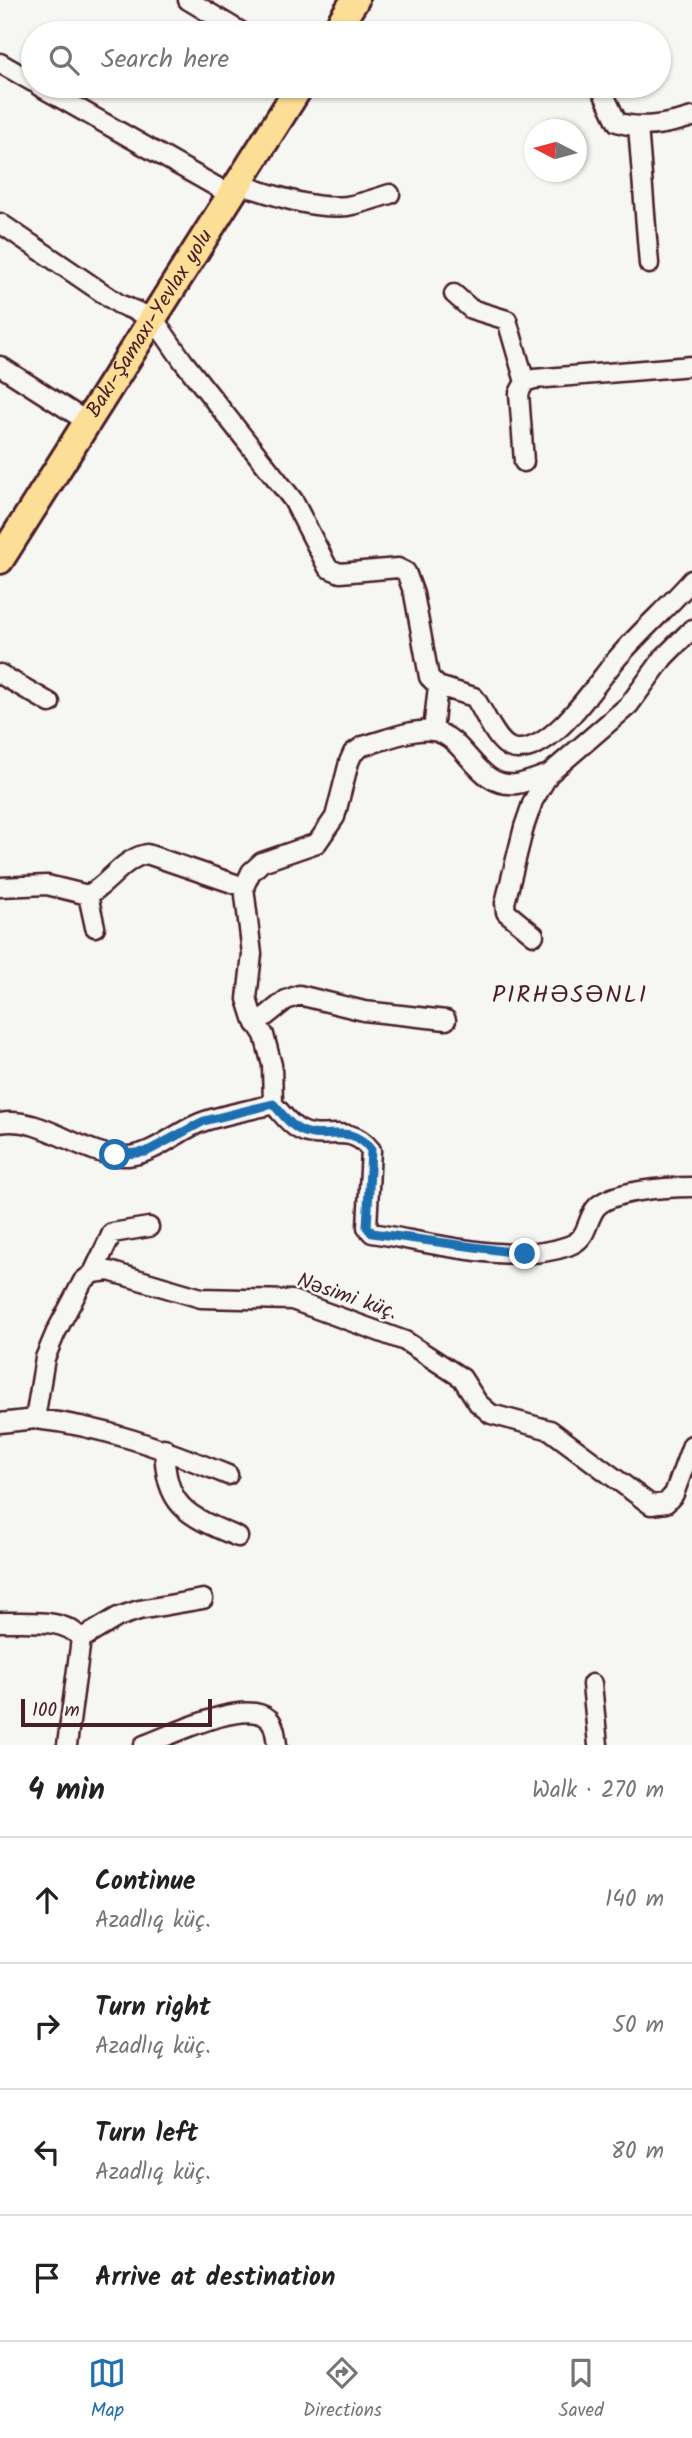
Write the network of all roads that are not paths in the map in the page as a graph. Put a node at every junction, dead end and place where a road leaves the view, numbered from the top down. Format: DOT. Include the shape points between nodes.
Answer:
graph roads {
  1 [pos="188,0"];
  2 [pos="355,0"];
  3 [pos="223,21"];
  4 [pos="342,21"];
  5 [pos="0,64"];
  6 [pos="21,75"];
  7 [pos="62,98"];
  8 [pos="292,98"];
  9 [pos="606,98"];
  10 [pos="692,117"];
  11 [pos="638,126"];
  12 [pos="234,189"];
  13 [pos="390,194"];
  14 [pos="0,223"];
  15 [pos="649,264"];
  16 [pos="454,293"];
  17 [pos="153,317"];
  18 [pos="0,366"];
  19 [pos="692,366"];
  20 [pos="525,382"];
  21 [pos="86,421"];
  22 [pos="524,461"];
  23 [pos="0,560"];
  24 [pos="692,580"];
  25 [pos="692,629"];
  26 [pos="0,674"];
  27 [pos="438,686"];
  28 [pos="50,703"];
  29 [pos="433,731"];
  30 [pos="549,774"];
  31 [pos="0,887"];
  32 [pos="244,887"];
  33 [pos="88,895"];
  34 [pos="95,927"];
  35 [pos="534,935"];
  36 [pos="446,1020"];
  37 [pos="256,1024"];
  38 [pos="273,1104"];
  39 [pos="0,1123"];
  40 [pos="692,1187"];
  41 [pos="149,1227"];
  42 [pos="93,1273"];
  43 [pos="35,1419"];
  44 [pos="0,1423"];
  45 [pos="692,1445"];
  46 [pos="164,1448"];
  47 [pos="228,1475"];
  48 [pos="238,1537"];
  49 [pos="203,1599"];
  50 [pos="0,1622"];
  51 [pos="81,1639"];
  52 [pos="593,1684"];
  53 [pos="67,1745"];
  54 [pos="144,1745"];
  55 [pos="277,1745"];
  56 [pos="598,1745"];
  1 -- 3 [label="street"];
  2 -- 4 [label="highway"];
  5 -- 6 [label="street"];
  7 -- 12 [label="street"];
  8 -- 12 [label="highway, Bakı-Şamaxı-Yevlax yolu"];
  9 -- 11 [label="street" via="617,121"];
  10 -- 11 [label="street"];
  11 -- 15 [label="street"];
  12 -- 13 [label="street" via="329,206 348,206"];
  12 -- 17 [label="highway, Bakı-Şamaxı-Yevlax yolu"];
  14 -- 17 [label="street" via="119,304"];
  16 -- 20 [label="street" via="471,309 507,320"];
  17 -- 21 [label="highway, Bakı-Şamaxı-Yevlax yolu"];
  17 -- 27 [label="street" via="293,500 328,568 340,573 398,568 406,572 414,594 424,664"];
  18 -- 21 [label="street"];
  19 -- 20 [label="street"];
  20 -- 22 [label="street" via="519,393"];
  21 -- 23 [label="highway, Bakı-Şamaxı-Yevlax yolu"];
  24 -- 27 [label="street" via="620,655 572,716 538,744 516,750 503,744 474,697"];
  25 -- 30 [label="street" via="664,657 629,705"];
  26 -- 28 [label="street"];
  27 -- 29 [label="street"];
  29 -- 30 [label="street" via="456,741 474,768 494,778 515,784"];
  29 -- 32 [label="street" via="363,746 353,753 335,817 317,843 262,862"];
  30 -- 35 [label="street" via="524,827 505,903 506,912"];
  31 -- 33 [label="street" via="47,885"];
  32 -- 33 [label="street" via="147,854 134,856"];
  32 -- 37 [label="street" via="251,954 247,999"];
  33 -- 34 [label="street"];
  36 -- 37 [label="street" via="364,1011 299,995"];
  37 -- 38 [label="street" via="272,1065"];
  38 -- 39 [label="street" via="204,1121 130,1156 77,1146 28,1123"];
  38 -- 40 [label="street" via="297,1128 341,1133 364,1141 371,1150 367,1227 372,1233 499,1253 535,1253 581,1239 596,1207 606,1201 649,1189"];
  41 -- 42 [label="street" via="112,1233"];
  42 -- 43 [label="street" via="83,1281 45,1357"];
  42 -- 45 [label="street, Nəsimi küç." via="109,1271 201,1298 292,1300 405,1341 462,1378 491,1414 550,1430 651,1505 666,1503 674,1493"];
  43 -- 44 [label="street"];
  43 -- 46 [label="street" via="73,1423"];
  46 -- 47 [label="street"];
  46 -- 48 [label="street" via="171,1495 204,1523"];
  49 -- 51 [label="street" via="139,1610"];
  50 -- 51 [label="street" via="60,1625 75,1630"];
  51 -- 53 [label="street"];
  52 -- 56 [label="street"];
  54 -- 55 [label="street" via="230,1712 269,1719"];
}
